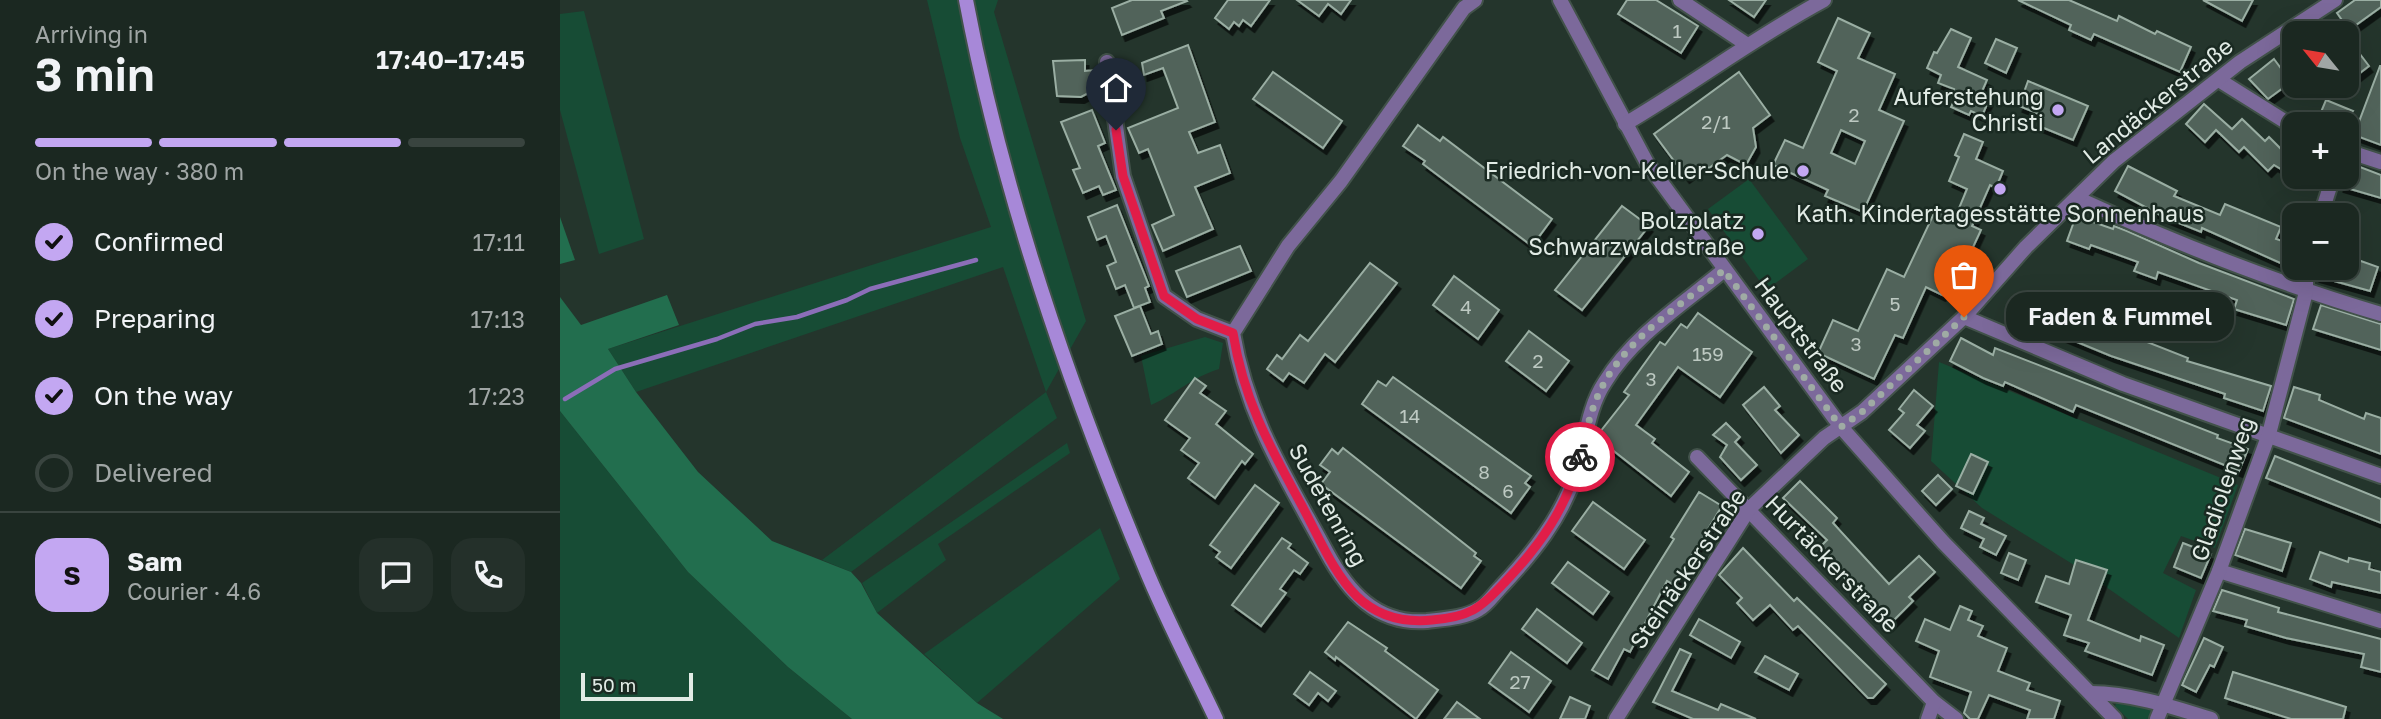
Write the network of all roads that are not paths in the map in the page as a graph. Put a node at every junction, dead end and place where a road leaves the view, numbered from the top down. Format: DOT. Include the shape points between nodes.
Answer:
graph roads {
  1 [pos="966,0"];
  2 [pos="1475,0"];
  3 [pos="1560,0"];
  4 [pos="1680,0"];
  5 [pos="1824,0"];
  6 [pos="2335,0"];
  7 [pos="1746,44"];
  8 [pos="1107,62"];
  9 [pos="2219,80"];
  10 [pos="2282,119"];
  11 [pos="1625,124"];
  12 [pos="2359,155"];
  13 [pos="2381,162"];
  14 [pos="2077,198"];
  15 [pos="1724,270"];
  16 [pos="2306,280"];
  17 [pos="2306,292"];
  18 [pos="2381,314"];
  19 [pos="1964,317"];
  20 [pos="1233,333"];
  21 [pos="1841,427"];
  22 [pos="2269,433"];
  23 [pos="1697,457"];
  24 [pos="2381,476"];
  25 [pos="1749,509"];
  26 [pos="2219,571"];
  27 [pos="2381,621"];
  28 [pos="2091,693"];
  29 [pos="1934,702"];
  30 [pos="2166,705"];
  31 [pos="1620,718"];
  32 [pos="1216,719"];
  33 [pos="1928,719"];
  34 [pos="1956,719"];
  35 [pos="2115,719"];
  36 [pos="2157,719"];
  37 [pos="2211,719"];
  1 -- 32 [label="main road" via="993,126 1079,396 1144,567"];
  2 -- 20 [label="street" via="1464,8 1341,181 1288,246"];
  3 -- 11 [label="street, Hauptstraße"];
  4 -- 7 [label="street"];
  5 -- 7 [label="street"];
  6 -- 9 [label="street, Landäckerstraße"];
  7 -- 11 [label="street" via="1689,87"];
  8 -- 20 [label="street" via="1123,176 1164,296 1197,319"];
  9 -- 10 [label="street"];
  9 -- 14 [label="street, Landäckerstraße" via="2114,161"];
  11 -- 15 [label="street, Hauptstraße"];
  12 -- 13 [label="street"];
  14 -- 17 [label="street" via="2184,247"];
  14 -- 19 [label="street, Landäckerstraße"];
  15 -- 20 [label="street, Sudetenring" via="1632,345 1614,368 1591,413 1560,513 1525,561 1479,609 1446,619 1386,618 1342,581 1258,424 1240,374"];
  15 -- 21 [label="street, Hauptstraße"];
  16 -- 17 [label="street, Gladiolenweg"];
  17 -- 18 [label="street"];
  17 -- 22 [label="street, Gladiolenweg"];
  19 -- 21 [label="street, Landäckerstraße"];
  19 -- 22 [label="street" via="2123,384"];
  21 -- 25 [label="street, Steinäckerstraße"];
  21 -- 28 [label="street, Hauptstraße" via="1943,542"];
  22 -- 24 [label="street"];
  22 -- 26 [label="street, Gladiolenweg"];
  23 -- 25 [label="street, Hurtäckerstraße"];
  25 -- 29 [label="street, Hurtäckerstraße"];
  25 -- 31 [label="street, Steinäckerstraße"];
  26 -- 27 [label="street"];
  26 -- 30 [label="street, Gladiolenweg"];
  28 -- 30 [label="street"];
  28 -- 35 [label="street, Hauptstraße"];
  29 -- 33 [label="street"];
  29 -- 34 [label="street, Hurtäckerstraße"];
  30 -- 36 [label="street, Gladiolenweg"];
  30 -- 37 [label="street"];
}
